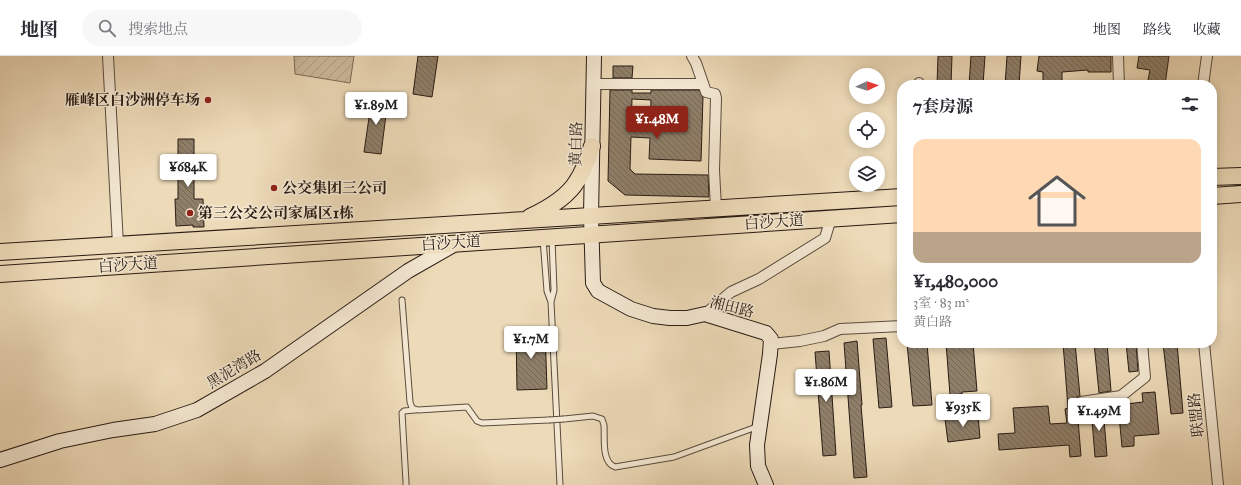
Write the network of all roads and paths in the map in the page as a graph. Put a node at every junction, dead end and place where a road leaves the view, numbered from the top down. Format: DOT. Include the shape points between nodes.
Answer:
graph roads {
  1 [pos="108,56"];
  2 [pos="594,56"];
  3 [pos="692,56"];
  4 [pos="1118,56"];
  5 [pos="1207,56"];
  6 [pos="1119,80"];
  7 [pos="1204,80"];
  8 [pos="594,84"];
  9 [pos="703,84"];
  10 [pos="592,146"];
  11 [pos="1241,176"];
  12 [pos="1217,178"];
  13 [pos="1241,194"];
  14 [pos="1217,196"];
  15 [pos="897,197"];
  16 [pos="716,208"];
  17 [pos="897,214"];
  18 [pos="591,216"];
  19 [pos="831,218"];
  20 [pos="523,220"];
  21 [pos="591,234"];
  22 [pos="547,237"];
  23 [pos="457,243"];
  24 [pos="118,245"];
  25 [pos="0,252"];
  26 [pos="0,274"];
  27 [pos="402,300"];
  28 [pos="551,302"];
  29 [pos="705,314"];
  30 [pos="897,326"];
  31 [pos="771,344"];
  32 [pos="1142,348"];
  33 [pos="1204,348"];
  34 [pos="1082,402"];
  35 [pos="418,410"];
  36 [pos="760,425"];
  37 [pos="0,460"];
  38 [pos="406,485"];
  39 [pos="560,485"];
  40 [pos="766,485"];
  41 [pos="1218,485"];
  1 -- 24 [label="street"];
  2 -- 8 [label="street, 黄白路"];
  3 -- 9 [label="street"];
  4 -- 6 [label="street"];
  5 -- 7 [label="street"];
  8 -- 9 [label="street"];
  8 -- 10 [label="street, 黄白路"];
  9 -- 16 [label="street" via="706,92 714,94 717,99 714,170"];
  10 -- 18 [label="street, 黄白路"];
  10 -- 20 [label="main road" via="577,182 559,201"];
  11 -- 12 [label="main road"];
  13 -- 14 [label="main road"];
  15 -- 16 [label="main road, 白沙大道"];
  16 -- 18 [label="main road, 白沙大道"];
  17 -- 19 [label="main road, 白沙大道"];
  18 -- 20 [label="main road, 白沙大道"];
  18 -- 21 [label="street, 黄白路"];
  19 -- 21 [label="main road, 白沙大道"];
  19 -- 29 [label="street" via="825,238 759,279 731,292"];
  20 -- 24 [label="main road, 白沙大道"];
  21 -- 22 [label="main road, 白沙大道"];
  21 -- 29 [label="street, 湘田路" via="592,283 598,291 631,309 653,316 687,318"];
  22 -- 23 [label="main road, 白沙大道"];
  22 -- 28 [label="lane" via="547,291"];
  22 -- 28 [label="lane" via="554,290"];
  23 -- 26 [label="main road, 白沙大道"];
  23 -- 37 [label="street, 黑泥湾路" via="408,271 265,371 197,410 155,424 60,441"];
  24 -- 25 [label="main road, 白沙大道"];
  27 -- 35 [label="lane" via="410,405"];
  28 -- 39 [label="lane"];
  29 -- 31 [label="street, 湘田路" via="766,333 771,339"];
  30 -- 31 [label="street" via="840,329 824,336"];
  31 -- 36 [label="street"];
  32 -- 34 [label="street" via="1144,377 1121,396"];
  33 -- 41 [label="street, 联盟路"];
  35 -- 36 [label="lane, bridge" via="467,407 477,421 482,423 593,416 602,419 606,458 615,467 674,457"];
  35 -- 38 [label="lane" via="402,413"];
  36 -- 40 [label="street" via="757,445 758,466"];
}
